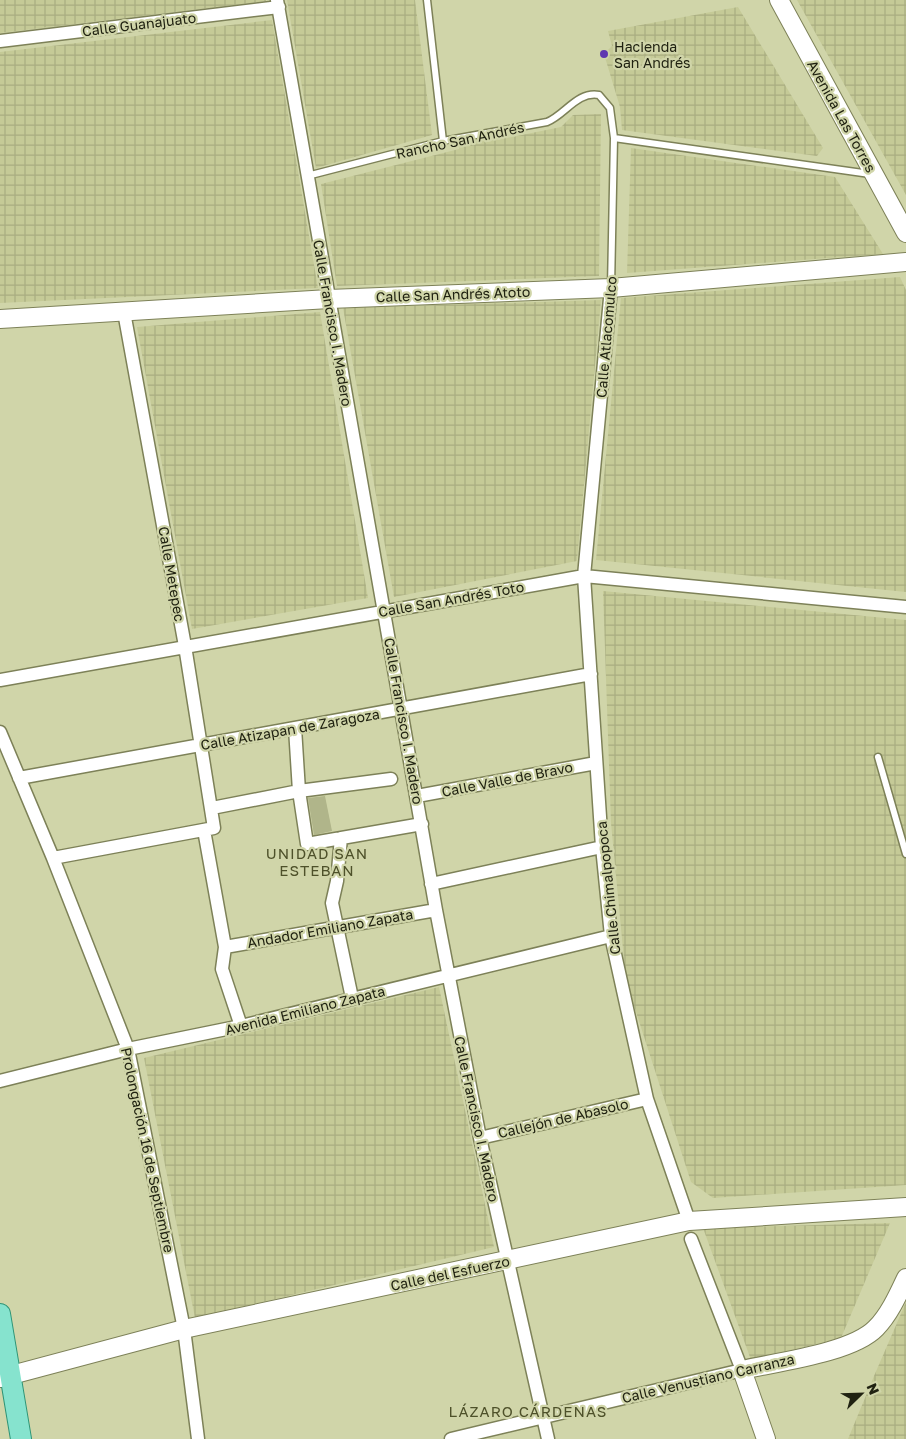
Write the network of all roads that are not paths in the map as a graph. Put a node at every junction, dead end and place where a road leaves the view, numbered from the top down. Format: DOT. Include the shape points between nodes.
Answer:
graph roads {
  1 [pos="427,0"];
  2 [pos="779,0"];
  3 [pos="278,4"];
  4 [pos="0,41"];
  5 [pos="605,100"];
  6 [pos="614,138"];
  7 [pos="443,140"];
  8 [pos="874,174"];
  9 [pos="307,176"];
  10 [pos="906,232"];
  11 [pos="906,262"];
  12 [pos="611,288"];
  13 [pos="329,299"];
  14 [pos="124,312"];
  15 [pos="0,319"];
  16 [pos="584,576"];
  17 [pos="906,607"];
  18 [pos="385,611"];
  19 [pos="185,646"];
  20 [pos="591,674"];
  21 [pos="0,680"];
  22 [pos="402,709"];
  23 [pos="295,728"];
  24 [pos="0,732"];
  25 [pos="201,744"];
  26 [pos="878,757"];
  27 [pos="596,763"];
  28 [pos="19,778"];
  29 [pos="390,779"];
  30 [pos="299,791"];
  31 [pos="417,796"];
  32 [pos="212,808"];
  33 [pos="422,824"];
  34 [pos="204,830"];
  35 [pos="341,838"];
  36 [pos="602,847"];
  37 [pos="906,854"];
  38 [pos="53,858"];
  39 [pos="431,884"];
  40 [pos="436,910"];
  41 [pos="337,926"];
  42 [pos="611,936"];
  43 [pos="225,947"];
  44 [pos="448,976"];
  45 [pos="352,998"];
  46 [pos="241,1026"];
  47 [pos="128,1049"];
  48 [pos="0,1081"];
  49 [pos="647,1099"];
  50 [pos="480,1138"];
  51 [pos="906,1208"];
  52 [pos="689,1221"];
  53 [pos="691,1239"];
  54 [pos="508,1261"];
  55 [pos="906,1278"];
  56 [pos="0,1314"];
  57 [pos="184,1329"];
  58 [pos="742,1370"];
  59 [pos="5,1377"];
  60 [pos="543,1417"];
  61 [pos="21,1439"];
  62 [pos="198,1439"];
  63 [pos="451,1439"];
  64 [pos="548,1439"];
  65 [pos="766,1439"];
  1 -- 7 [label="lane"];
  2 -- 8 [label="street, Avenida Las Torres"];
  3 -- 4 [label="street, Calle Guanajuato"];
  3 -- 9 [label="street, Calle Francisco I. Madero"];
  5 -- 6 [label="lane, Calle Atlacomulco" via="610,108"];
  5 -- 7 [label="lane, Rancho San Andrés" via="591,93 576,100 557,118 546,122"];
  6 -- 8 [label="lane"];
  6 -- 12 [label="lane, Calle Atlacomulco"];
  7 -- 9 [label="lane, Rancho San Andrés"];
  8 -- 10 [label="street, Avenida Las Torres"];
  9 -- 13 [label="street, Calle Francisco I. Madero"];
  11 -- 12 [label="street, Calle San Andrés Atoto"];
  12 -- 13 [label="street, Calle San Andrés Atoto"];
  12 -- 16 [label="street, Calle Atlacomulco"];
  13 -- 14 [label="street, Calle San Andrés Atoto"];
  13 -- 18 [label="street, Calle Francisco I. Madero"];
  14 -- 15 [label="street, Calle San Andrés Atoto"];
  14 -- 19 [label="street, Calle Metepec"];
  16 -- 17 [label="street, Calle San Andrés Toto"];
  16 -- 18 [label="street, Calle San Andrés Toto"];
  16 -- 20 [label="street, Calle Chimalpopoca"];
  18 -- 19 [label="street, Calle San Andrés Toto"];
  18 -- 22 [label="street, Calle Francisco I. Madero"];
  19 -- 21 [label="street, Calle San Andrés Toto"];
  19 -- 25 [label="street, Calle Metepec"];
  20 -- 22 [label="street, Calle Atizapan de Zaragoza"];
  20 -- 27 [label="street, Calle Chimalpopoca"];
  22 -- 23 [label="street, Calle Atizapan de Zaragoza"];
  22 -- 31 [label="street, Calle Francisco I. Madero"];
  23 -- 25 [label="street, Calle Atizapan de Zaragoza"];
  23 -- 30 [label="street"];
  24 -- 28 [label="street, Prolongación 16 de Septiembre"];
  25 -- 28 [label="street, Calle Atizapan de Zaragoza"];
  25 -- 32 [label="street, Calle Metepec"];
  26 -- 37 [label="lane"];
  27 -- 31 [label="street, Calle Valle de Bravo"];
  27 -- 36 [label="street, Calle Chimalpopoca"];
  28 -- 38 [label="street, Prolongación 16 de Septiembre"];
  29 -- 30 [label="street"];
  30 -- 32 [label="street"];
  30 -- 35 [label="street" via="307,844"];
  31 -- 33 [label="street, Calle Francisco I. Madero"];
  32 -- 34 [label="street, Calle Metepec" via="214,828"];
  33 -- 35 [label="street"];
  33 -- 39 [label="street, Calle Francisco I. Madero"];
  34 -- 38 [label="street"];
  34 -- 43 [label="street"];
  35 -- 41 [label="street" via="332,903"];
  36 -- 39 [label="street"];
  36 -- 42 [label="street, Calle Chimalpopoca"];
  38 -- 47 [label="street, Prolongación 16 de Septiembre"];
  39 -- 40 [label="street, Calle Francisco I. Madero"];
  40 -- 41 [label="street, Andador Emiliano Zapata"];
  40 -- 44 [label="street, Calle Francisco I. Madero"];
  41 -- 43 [label="street, Andador Emiliano Zapata"];
  41 -- 45 [label="street"];
  42 -- 44 [label="street, Avenida Emiliano Zapata"];
  42 -- 49 [label="street, Calle Chimalpopoca"];
  43 -- 46 [label="street" via="222,969"];
  44 -- 45 [label="street, Avenida Emiliano Zapata"];
  44 -- 50 [label="street, Calle Francisco I. Madero"];
  45 -- 46 [label="street, Avenida Emiliano Zapata"];
  46 -- 47 [label="street, Avenida Emiliano Zapata"];
  47 -- 48 [label="street, Avenida Emiliano Zapata"];
  47 -- 57 [label="street, Prolongación 16 de Septiembre"];
  49 -- 50 [label="street, Callejón de Abasolo"];
  49 -- 52 [label="street, Calle Chimalpopoca"];
  50 -- 54 [label="street, Calle Francisco I. Madero"];
  51 -- 52 [label="street, Calle del Esfuerzo"];
  52 -- 54 [label="street, Calle del Esfuerzo"];
  53 -- 58 [label="street"];
  54 -- 57 [label="street, Calle del Esfuerzo"];
  54 -- 60 [label="street, Calle Francisco I. Madero"];
  55 -- 58 [label="street, Calle Venustiano Carranza" via="877,1328 862,1339 844,1347"];
  56 -- 59 [label="main road"];
  57 -- 59 [label="street, Calle del Esfuerzo"];
  57 -- 62 [label="street, Prolongación 16 de Septiembre"];
  58 -- 60 [label="street, Calle Venustiano Carranza"];
  58 -- 65 [label="street"];
  59 -- 61 [label="main road"];
  60 -- 63 [label="street, Calle Venustiano Carranza"];
  60 -- 64 [label="street, Calle Francisco I. Madero"];
}
